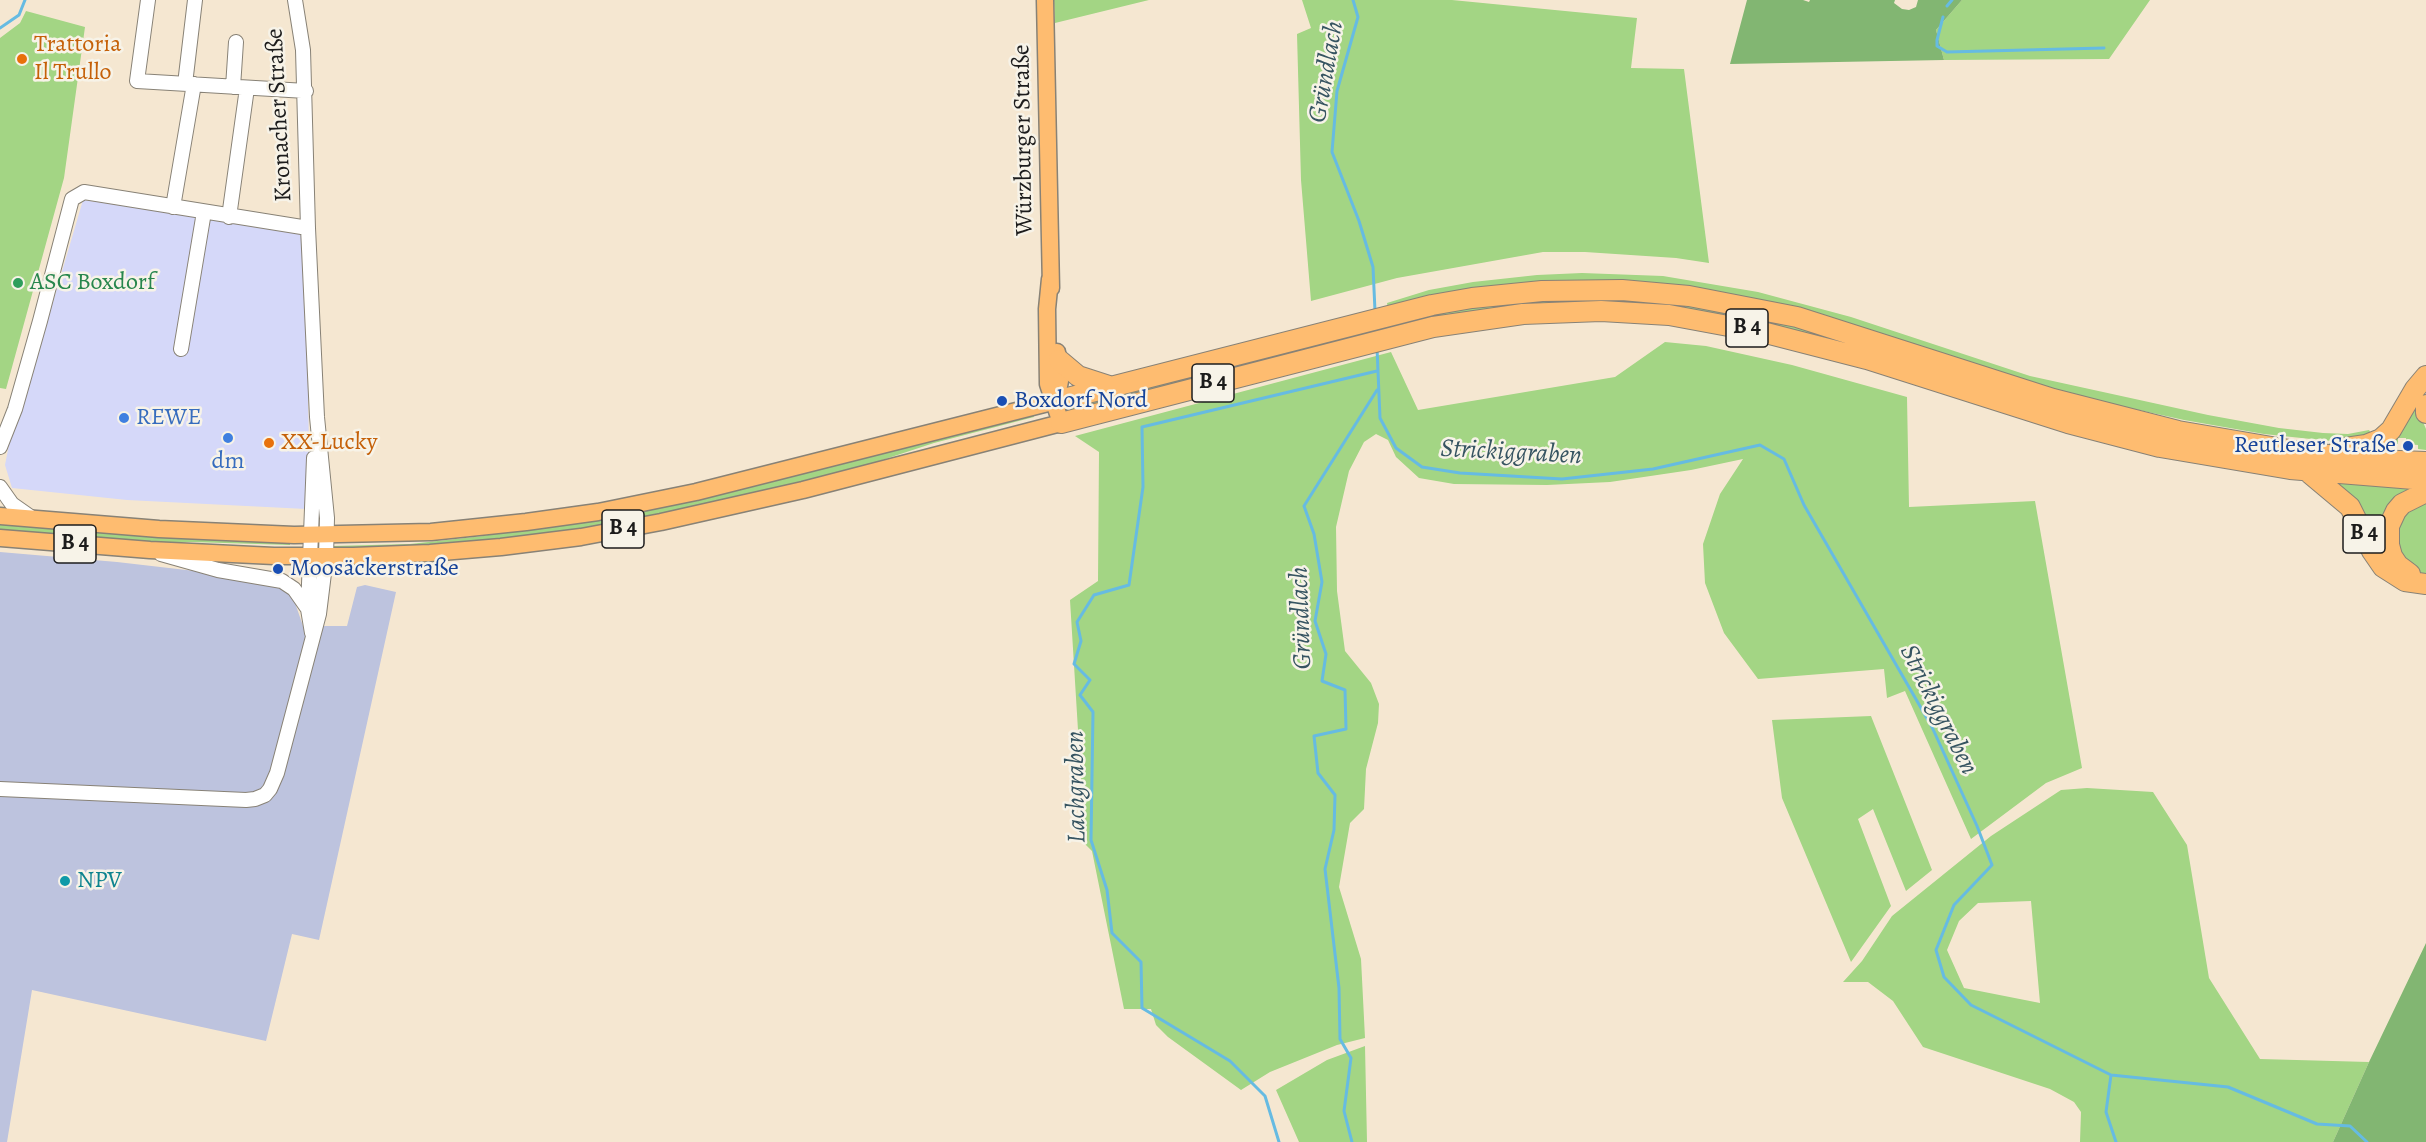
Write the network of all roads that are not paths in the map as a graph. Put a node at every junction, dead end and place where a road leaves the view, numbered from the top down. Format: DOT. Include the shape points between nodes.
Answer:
graph roads {
  1 [pos="148,0"];
  2 [pos="195,0"];
  3 [pos="295,0"];
  4 [pos="1045,0"];
  5 [pos="236,42"];
  6 [pos="189,84"];
  7 [pos="240,87"];
  8 [pos="306,92"];
  9 [pos="173,207"];
  10 [pos="204,212"];
  11 [pos="229,217"];
  12 [pos="308,228"];
  13 [pos="1050,279"];
  14 [pos="181,349"];
  15 [pos="1059,360"];
  16 [pos="2426,376"];
  17 [pos="1112,387"];
  18 [pos="1056,401"];
  19 [pos="2426,405"];
  20 [pos="2426,413"];
  21 [pos="1061,423"];
  22 [pos="0,447"];
  23 [pos="2301,452"];
  24 [pos="2426,462"];
  25 [pos="2307,471"];
  26 [pos="2426,480"];
  27 [pos="0,487"];
  28 [pos="2426,492"];
  29 [pos="0,516"];
  30 [pos="34,519"];
  31 [pos="318,535"];
  32 [pos="0,538"];
  33 [pos="150,550"];
  34 [pos="318,556"];
  35 [pos="2426,583"];
  36 [pos="308,609"];
  37 [pos="313,635"];
  38 [pos="0,789"];
  1 -- 6 [label="street" via="137,81"];
  2 -- 6 [label="street"];
  3 -- 8 [label="street, Kronacher Straße"];
  4 -- 13 [label="main road, Würzburger Straße"];
  5 -- 7 [label="street"];
  6 -- 7 [label="street"];
  6 -- 9 [label="street"];
  7 -- 8 [label="street"];
  7 -- 11 [label="street"];
  8 -- 12 [label="street, Kronacher Straße"];
  9 -- 10 [label="street"];
  9 -- 22 [label="street" via="84,192 72,199 15,409"];
  10 -- 11 [label="street"];
  10 -- 14 [label="street"];
  11 -- 12 [label="street"];
  12 -- 31 [label="street, Kronacher Straße"];
  13 -- 15 [label="main road, Würzburger Straße"];
  13 -- 18 [label="main road, Würzburger Straße" via="1048,384"];
  15 -- 17 [label="highway" via="1078,376"];
  15 -- 18 [label="main road, Würzburger Straße"];
  16 -- 23 [label="highway, B 4" via="2381,439 2357,447"];
  17 -- 18 [label="highway, B 4"];
  17 -- 23 [label="highway, B 4" via="1389,315 1472,298 1542,291 1622,290 1689,296 1769,311 2122,418"];
  18 -- 21 [label="main road, Würzburger Straße"];
  18 -- 31 [label="main road, B 4" via="757,478 624,507 459,530"];
  19 -- 20 [label="highway"];
  21 -- 25 [label="highway, B 4" via="1469,320 1601,311 1738,326 1825,347 2125,439"];
  21 -- 34 [label="main road, B 4" via="803,490 628,529 482,549"];
  23 -- 24 [label="highway, B 4"];
  25 -- 26 [label="highway, B 4"];
  25 -- 35 [label="highway, B 4" via="2350,507 2383,567 2404,581"];
  27 -- 30 [label="street" via="12,504"];
  28 -- 35 [label="highway, B 4" via="2396,511 2388,539 2398,565"];
  29 -- 30 [label="main road, B 4"];
  30 -- 31 [label="main road, B 4"];
  31 -- 34 [label="street, Kronacher Straße"];
  32 -- 33 [label="main road, B 4"];
  33 -- 34 [label="main road, B 4"];
  33 -- 36 [label="street, B 4" via="198,566 282,581 294,589"];
  34 -- 36 [label="street"];
  34 -- 37 [label="street" via="319,614"];
  36 -- 37 [label="street"];
  37 -- 38 [label="street" via="278,773 260,798"];
}
